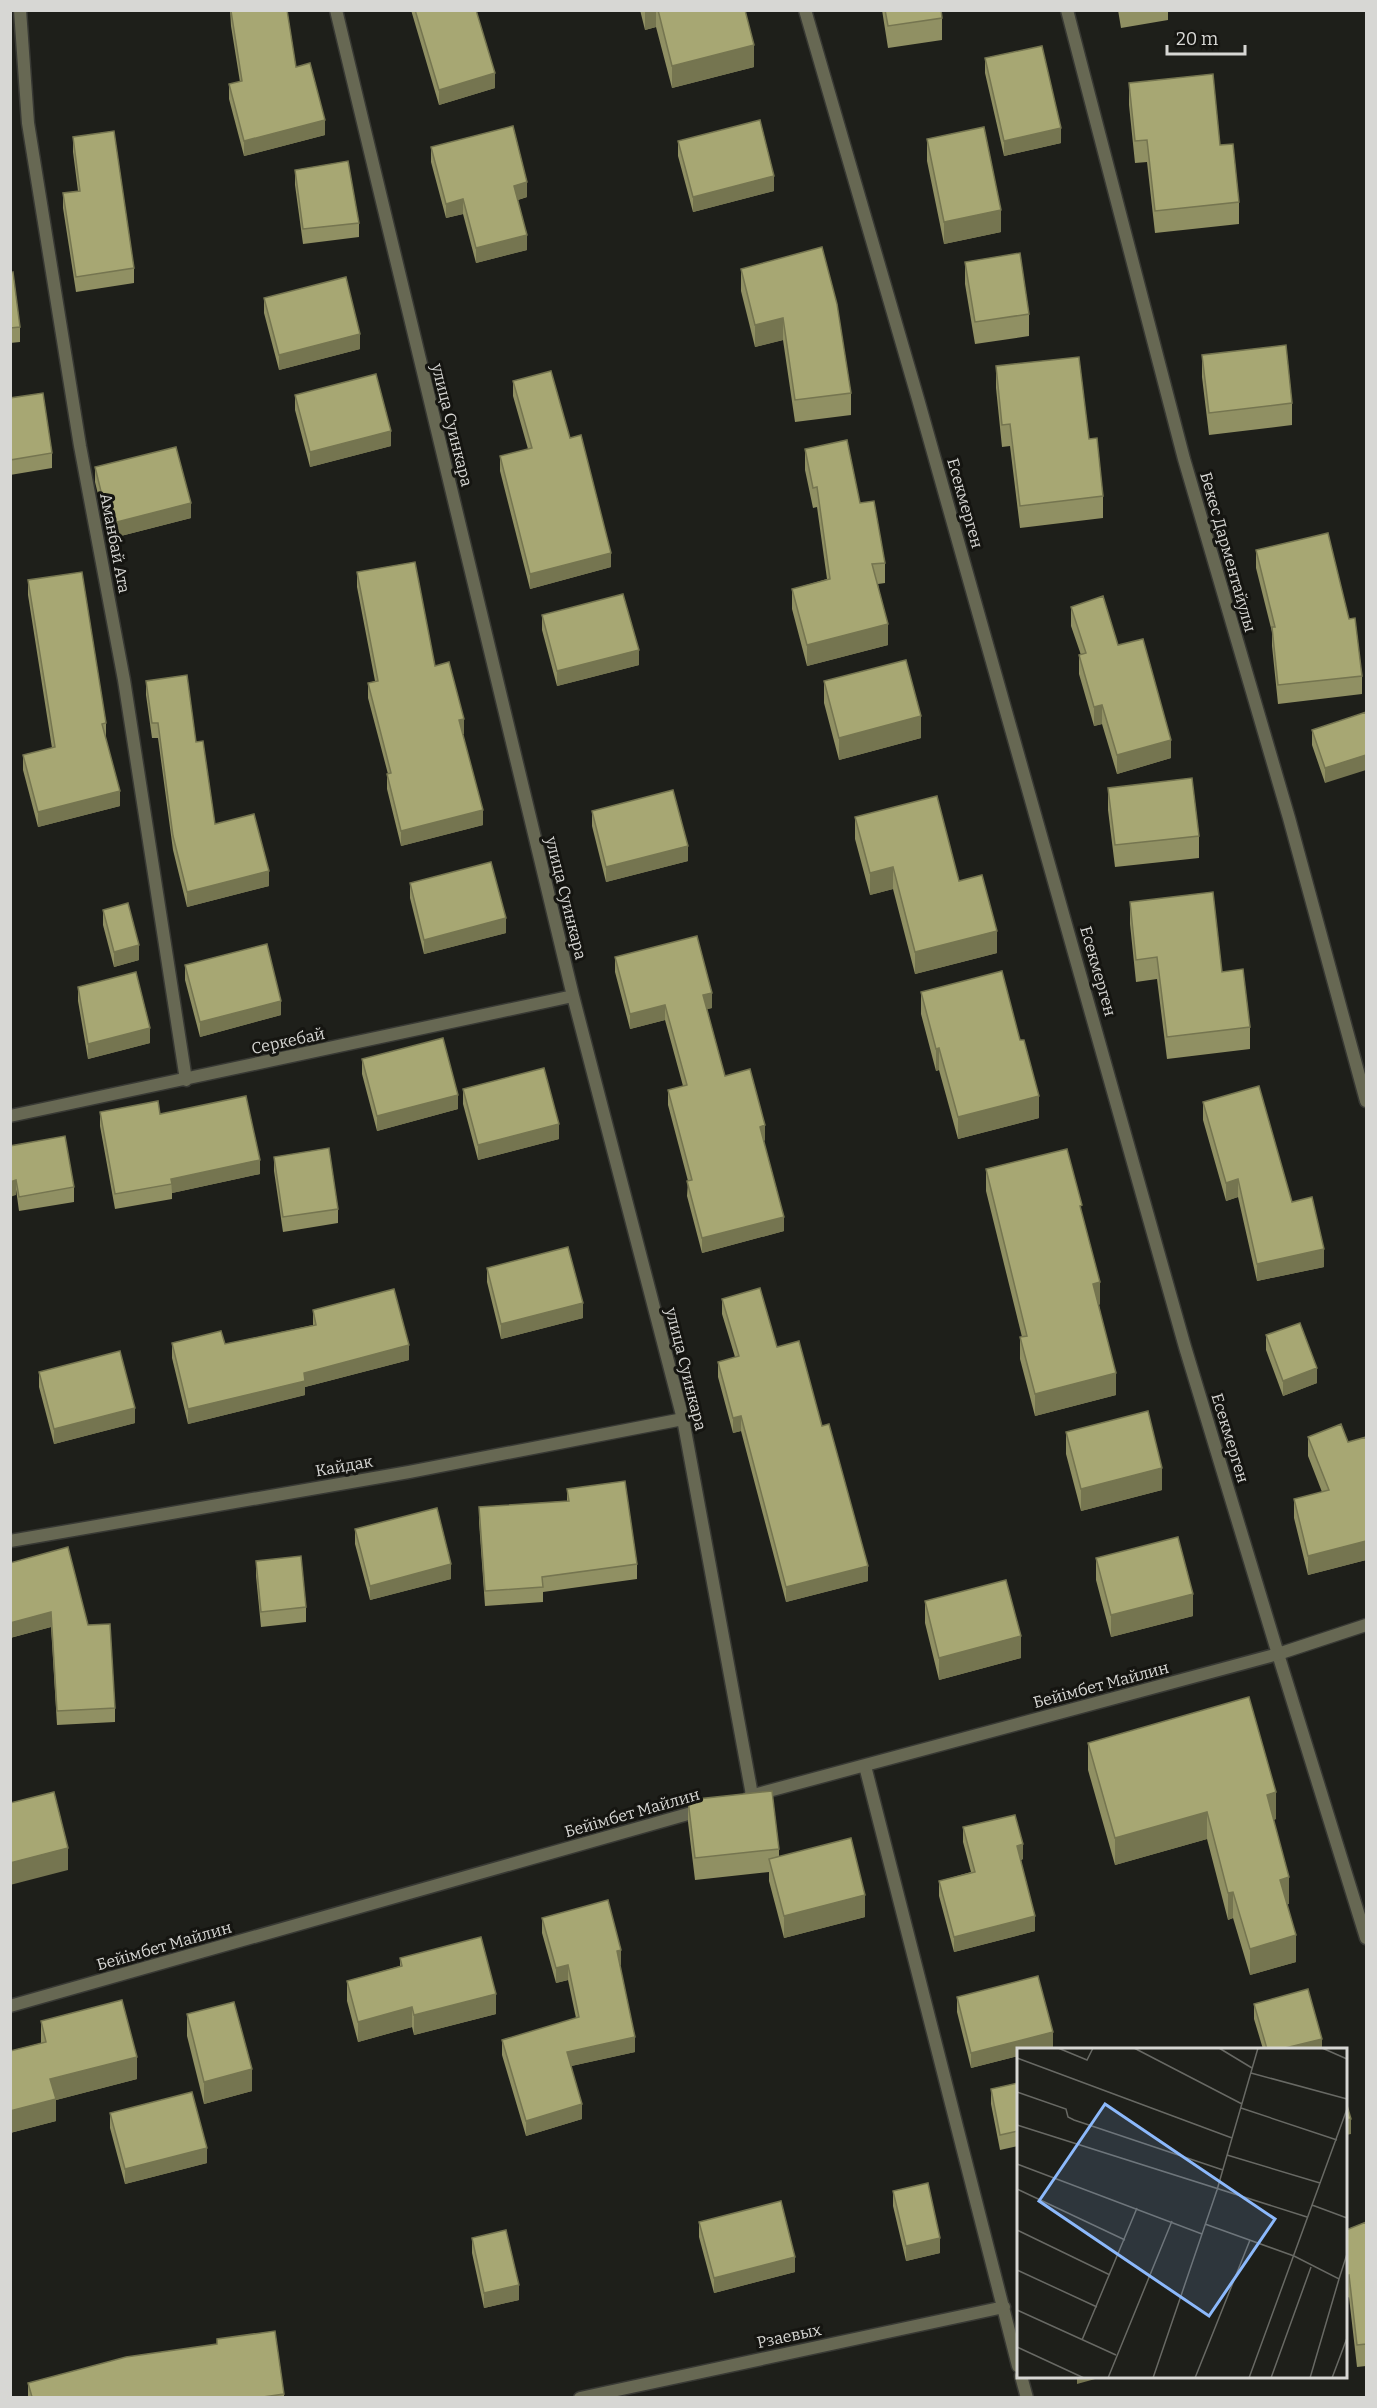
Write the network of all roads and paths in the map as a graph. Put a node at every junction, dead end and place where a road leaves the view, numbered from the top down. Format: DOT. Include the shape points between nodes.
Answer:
graph roads {
  1 [pos="20,10"];
  2 [pos="336,10"];
  3 [pos="805,10"];
  4 [pos="1067,10"];
  5 [pos="573,996"];
  6 [pos="186,1080"];
  7 [pos="1366,1101"];
  8 [pos="10,1116"];
  9 [pos="683,1419"];
  10 [pos="10,1541"];
  11 [pos="1366,1625"];
  12 [pos="1278,1654"];
  13 [pos="865,1766"];
  14 [pos="747,1797"];
  15 [pos="718,1805"];
  16 [pos="1366,1938"];
  17 [pos="10,2006"];
  18 [pos="1004,2307"];
  19 [pos="1017,2362"];
  20 [pos="1022,2378"];
  21 [pos="580,2397"];
  22 [pos="1027,2397"];
  1 -- 6 [label="street, Аманбай Ата" via="32,146 80,446 124,680"];
  2 -- 5 [label="street, улица Суинкара"];
  3 -- 12 [label="street, Eсекмерген" via="1185,1347"];
  4 -- 7 [label="street, Бекес Дарментайулы" via="1184,459 1286,807"];
  5 -- 6 [label="street, Серкебай"];
  5 -- 9 [label="street, улица Суинкара"];
  6 -- 8 [label="street, Серкебай"];
  9 -- 10 [label="street, Кайдак" via="409,1472"];
  9 -- 14 [label="street, улица Суинкара"];
  11 -- 12 [label="street, Бейімбет Майлин"];
  12 -- 13 [label="street, Бейімбет Майлин"];
  12 -- 16 [label="street, Eсекмерген"];
  13 -- 14 [label="street, Бейімбет Майлин"];
  13 -- 18 [label="street"];
  15 -- 17 [label="street, Бейімбет Майлин"];
  18 -- 19 [label="street"];
  18 -- 21 [label="street, Рзаевых"];
  20 -- 22 [label="street"];
}
